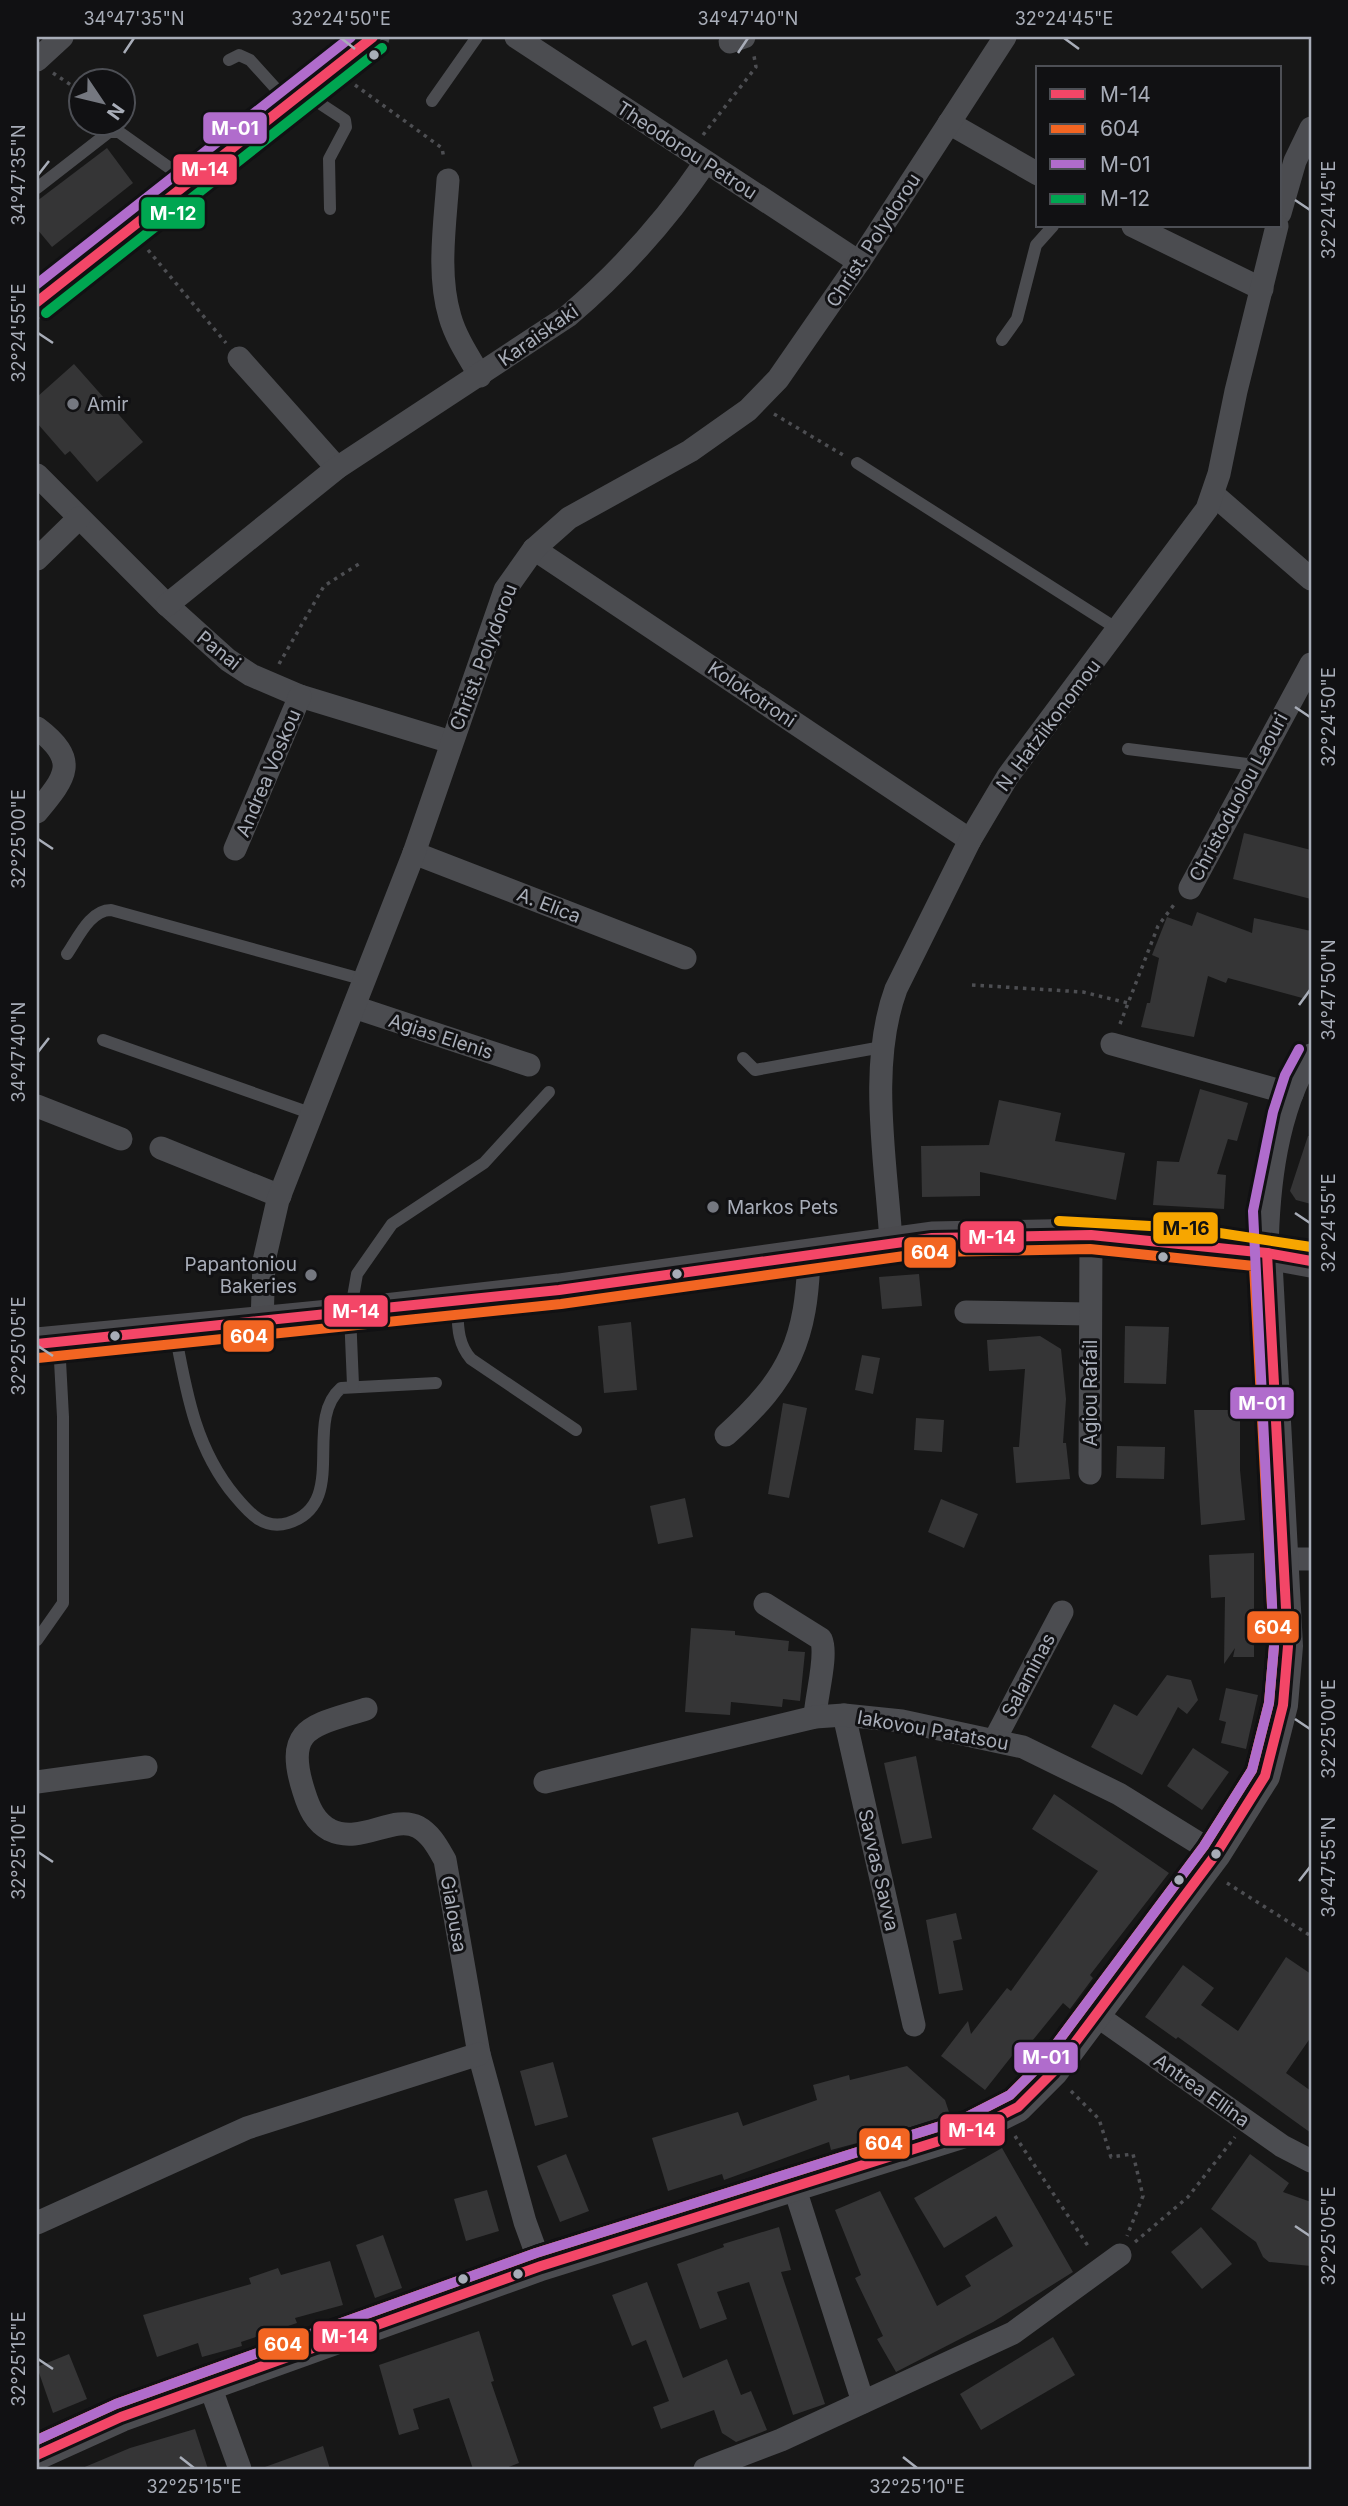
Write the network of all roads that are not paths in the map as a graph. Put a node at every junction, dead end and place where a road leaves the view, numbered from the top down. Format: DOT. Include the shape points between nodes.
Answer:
graph roads {
  1 [pos="62,37"];
  2 [pos="373,37"];
  3 [pos="477,37"];
  4 [pos="516,37"];
  5 [pos="1005,37"];
  6 [pos="229,60"];
  7 [pos="42,64"];
  8 [pos="297,98"];
  9 [pos="432,101"];
  10 [pos="949,124"];
  11 [pos="1311,128"];
  12 [pos="697,158"];
  13 [pos="1036,173"];
  14 [pos="448,180"];
  15 [pos="188,181"];
  16 [pos="37,188"];
  17 [pos="1282,206"];
  18 [pos="330,209"];
  19 [pos="1051,228"];
  20 [pos="1137,228"];
  21 [pos="1277,228"];
  22 [pos="859,262"];
  23 [pos="1262,289"];
  24 [pos="37,302"];
  25 [pos="1002,340"];
  26 [pos="239,358"];
  27 [pos="480,376"];
  28 [pos="857,463"];
  29 [pos="337,468"];
  30 [pos="37,475"];
  31 [pos="1214,495"];
  32 [pos="79,518"];
  33 [pos="534,549"];
  34 [pos="37,559"];
  35 [pos="1311,579"];
  36 [pos="167,605"];
  37 [pos="1119,630"];
  38 [pos="1311,664"];
  39 [pos="300,696"];
  40 [pos="37,728"];
  41 [pos="451,743"];
  42 [pos="1128,749"];
  43 [pos="1255,765"];
  44 [pos="37,812"];
  45 [pos="970,840"];
  46 [pos="236,849"];
  47 [pos="414,853"];
  48 [pos="1190,888"];
  49 [pos="67,954"];
  50 [pos="685,958"];
  51 [pos="365,980"];
  52 [pos="354,1007"];
  53 [pos="103,1040"];
  54 [pos="1112,1044"];
  55 [pos="882,1047"];
  56 [pos="1311,1055"];
  57 [pos="743,1058"];
  58 [pos="529,1065"];
  59 [pos="549,1092"];
  60 [pos="1292,1094"];
  61 [pos="37,1107"];
  62 [pos="310,1113"];
  63 [pos="121,1139"];
  64 [pos="161,1148"];
  65 [pos="280,1196"];
  66 [pos="1091,1235"];
  67 [pos="891,1241"];
  68 [pos="1267,1253"];
  69 [pos="810,1254"];
  70 [pos="1311,1261"];
  71 [pos="456,1302"];
  72 [pos="966,1312"];
  73 [pos="350,1314"];
  74 [pos="1090,1314"];
  75 [pos="262,1323"];
  76 [pos="175,1331"];
  77 [pos="48,1343"];
  78 [pos="436,1383"];
  79 [pos="353,1385"];
  80 [pos="576,1430"];
  81 [pos="726,1435"];
  82 [pos="1090,1473"];
  83 [pos="1298,1559"];
  84 [pos="765,1604"];
  85 [pos="1062,1612"];
  86 [pos="37,1640"];
  87 [pos="366,1709"];
  88 [pos="845,1715"];
  89 [pos="815,1717"];
  90 [pos="995,1739"];
  91 [pos="146,1767"];
  92 [pos="37,1782"];
  93 [pos="545,1782"];
  94 [pos="1210,1862"];
  95 [pos="1096,2015"];
  96 [pos="914,2025"];
  97 [pos="479,2054"];
  98 [pos="1311,2161"];
  99 [pos="794,2186"];
  100 [pos="37,2223"];
  101 [pos="1111,2261"];
  102 [pos="541,2266"];
  103 [pos="210,2386"];
  104 [pos="863,2402"];
  105 [pos="37,2455"];
  106 [pos="240,2469"];
  107 [pos="705,2469"];
  1 -- 7 [label="street"];
  2 -- 8 [label="main road"];
  3 -- 9 [label="lane"];
  4 -- 12 [label="street, Theodorou Petrou"];
  5 -- 10 [label="street, Christ. Polydorou"];
  6 -- 8 [label="lane" via="239,55 250,60"];
  8 -- 15 [label="main road"];
  8 -- 18 [label="lane" via="345,120 330,159"];
  10 -- 13 [label="street"];
  10 -- 22 [label="street, Christ. Polydorou"];
  11 -- 17 [label="street" via="1295,161"];
  12 -- 22 [label="street, Theodorou Petrou"];
  12 -- 27 [label="street, Karaiskaki" via="652,236 603,286 568,316"];
  14 -- 27 [label="street" via="442,261 445,293 456,335"];
  15 -- 16 [label="lane" via="119,132 109,132"];
  15 -- 24 [label="main road"];
  19 -- 25 [label="lane" via="1036,245 1017,319"];
  20 -- 23 [label="street"];
  21 -- 23 [label="street, N. Hatziikonomou"];
  22 -- 33 [label="street, Christ. Polydorou" via="805,343 755,403 690,451 569,518"];
  23 -- 31 [label="street, N. Hatziikonomou"];
  26 -- 29 [label="street"];
  27 -- 29 [label="street, Karaiskaki"];
  28 -- 37 [label="lane"];
  29 -- 36 [label="street, Karaiskaki"];
  30 -- 32 [label="street, Panai"];
  31 -- 35 [label="street"];
  31 -- 37 [label="street, N. Hatziikonomou" via="1191,534"];
  32 -- 34 [label="street"];
  32 -- 36 [label="street, Panai"];
  33 -- 41 [label="street, Christ. Polydorou" via="505,590"];
  33 -- 45 [label="street, Kolokotroni"];
  36 -- 39 [label="street, Panai" via="228,660"];
  37 -- 45 [label="street, N. Hatziikonomou" via="1009,776"];
  38 -- 43 [label="street, Christoduolou Laouri"];
  39 -- 41 [label="street, Panai"];
  39 -- 46 [label="street, Andrea Voskou"];
  40 -- 44 [label="street" via="62,751 66,764 64,777"];
  41 -- 47 [label="street, Christ. Polydorou"];
  42 -- 43 [label="lane"];
  43 -- 48 [label="street, Christoduolou Laouri"];
  45 -- 55 [label="street, N. Hatziikonomou" via="896,989"];
  47 -- 50 [label="street, A. Elica"];
  47 -- 51 [label="street, Christ. Polydorou"];
  49 -- 51 [label="lane" via="93,917 111,910"];
  51 -- 52 [label="street, Christ. Polydorou"];
  52 -- 58 [label="street, Agias Elenis"];
  52 -- 62 [label="street, Christ. Polydorou"];
  53 -- 62 [label="lane"];
  54 -- 60 [label="street"];
  55 -- 57 [label="lane" via="755,1070"];
  55 -- 67 [label="street, N. Hatziikonomou"];
  56 -- 60 [label="street"];
  59 -- 73 [label="lane" via="484,1163 392,1224 358,1274"];
  60 -- 68 [label="street" via="1269,1190"];
  61 -- 63 [label="street"];
  62 -- 65 [label="street, Christ. Polydorou"];
  64 -- 65 [label="street"];
  65 -- 75 [label="street, Christ. Polydorou" via="264,1261"];
  66 -- 67 [label="main road"];
  66 -- 68 [label="main road"];
  66 -- 74 [label="street, Agiou Rafail"];
  67 -- 69 [label="main road"];
  68 -- 70 [label="main road"];
  68 -- 83 [label="street"];
  69 -- 71 [label="main road"];
  69 -- 81 [label="street" via="808,1296 783,1374"];
  71 -- 73 [label="main road"];
  71 -- 80 [label="lane" via="459,1338 471,1359"];
  72 -- 74 [label="street, Agiou Rafail"];
  73 -- 75 [label="main road"];
  73 -- 79 [label="lane"];
  74 -- 82 [label="street, Agiou Rafail"];
  75 -- 76 [label="main road"];
  76 -- 77 [label="main road"];
  76 -- 79 [label="lane" via="189,1408 204,1446 221,1479 251,1515 265,1524 293,1521 318,1498 327,1403 341,1388"];
  77 -- 86 [label="lane" via="63,1418 63,1603"];
  78 -- 79 [label="lane"];
  83 -- 94 [label="street" via="1276,1739 1265,1776"];
  84 -- 89 [label="street" via="821,1639 824,1658"];
  85 -- 90 [label="street, Salaminas"];
  87 -- 97 [label="street, Gialousa" via="318,1724 299,1745 295,1765 309,1808 318,1821 341,1834 405,1824 418,1827 437,1845 445,1860"];
  88 -- 89 [label="street, Iakovou Patatsou"];
  88 -- 90 [label="street, Iakovou Patatsou"];
  88 -- 96 [label="street, Savvas Savva"];
  89 -- 93 [label="street, Iakovou Patatsou"];
  90 -- 94 [label="street, Iakovou Patatsou" via="1023,1747 1119,1794"];
  91 -- 92 [label="street"];
  94 -- 95 [label="street"];
  95 -- 98 [label="street, Antrea Ellina"];
  95 -- 99 [label="street" via="1053,2072 1003,2116 968,2132"];
  97 -- 100 [label="street" via="247,2128"];
  97 -- 102 [label="street, Gialousa"];
  99 -- 102 [label="street"];
  99 -- 104 [label="street"];
  101 -- 104 [label="street" via="1013,2333"];
  102 -- 103 [label="street"];
  103 -- 105 [label="street" via="82,2433"];
  103 -- 106 [label="street"];
  104 -- 107 [label="street" via="781,2441"];
}
